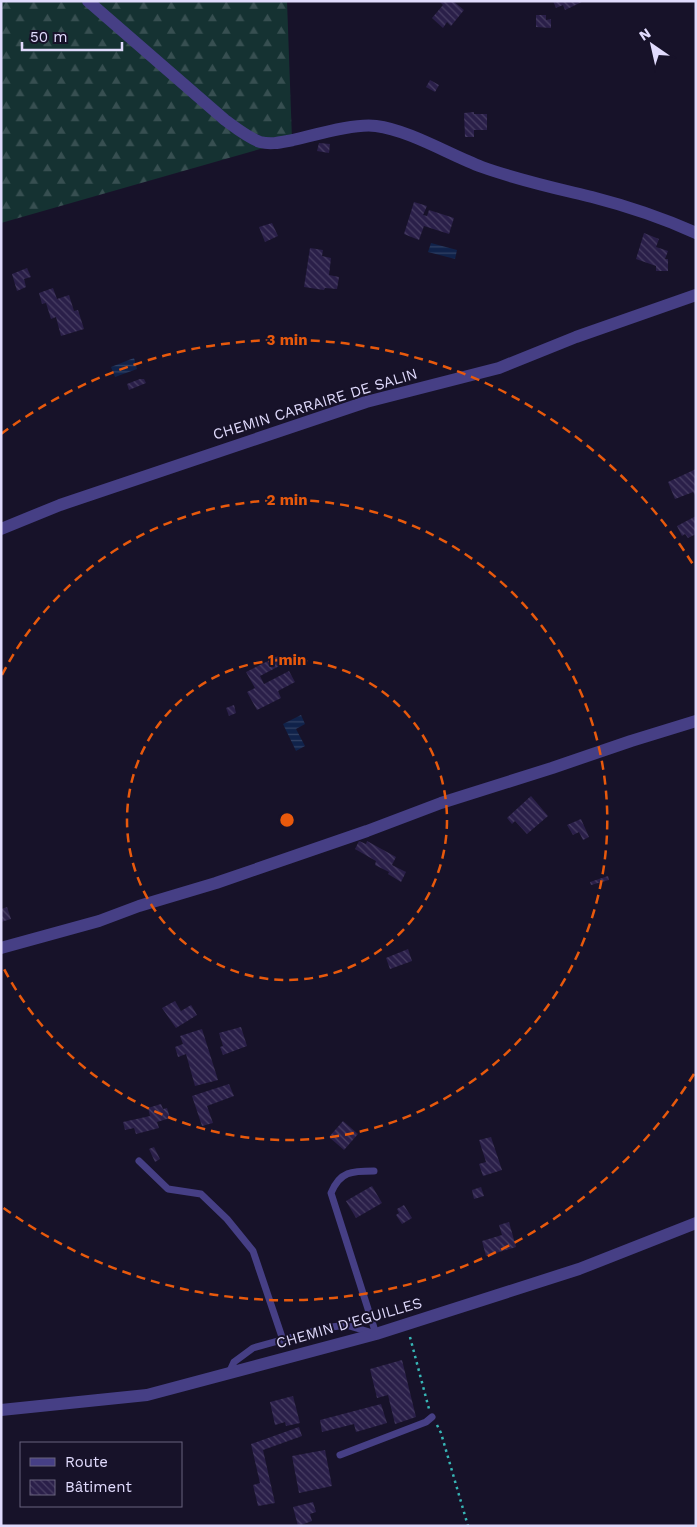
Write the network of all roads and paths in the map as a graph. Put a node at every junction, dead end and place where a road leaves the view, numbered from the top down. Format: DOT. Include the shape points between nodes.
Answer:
graph roads {
  1 [pos="88,1"];
  2 [pos="696,233"];
  3 [pos="696,295"];
  4 [pos="1,528"];
  5 [pos="696,722"];
  6 [pos="1,948"];
  7 [pos="139,1161"];
  8 [pos="374,1171"];
  9 [pos="696,1223"];
  10 [pos="407,1324"];
  11 [pos="376,1334"];
  12 [pos="283,1340"];
  13 [pos="229,1373"];
  14 [pos="1,1410"];
  15 [pos="432,1417"];
  16 [pos="340,1455"];
  17 [pos="468,1526"];
  1 -- 2 [label="street" via="225,120 260,142 272,144 376,126 399,132 482,167 593,198"];
  3 -- 4 [label="street, CHEMIN CARRAIRE DE SALIN" via="499,368 366,402"];
  5 -- 6 [label="street" via="631,740 441,803 99,921"];
  7 -- 12 [label="lane" via="168,1189 200,1194 227,1218 253,1251"];
  8 -- 11 [label="lane" via="352,1171 336,1182 331,1193"];
  9 -- 10 [label="street, CHEMIN D'EGUILLES" via="579,1269"];
  10 -- 11 [label="street, CHEMIN D'EGUILLES"];
  10 -- 15 [label="path"];
  11 -- 12 [label="lane" via="346,1325"];
  11 -- 13 [label="street, CHEMIN D'EGUILLES"];
  12 -- 13 [label="lane" via="253,1348 234,1362"];
  13 -- 14 [label="street, CHEMIN D'EGUILLES" via="147,1395"];
  15 -- 16 [label="lane"];
  15 -- 17 [label="path" via="441,1433"];
}
